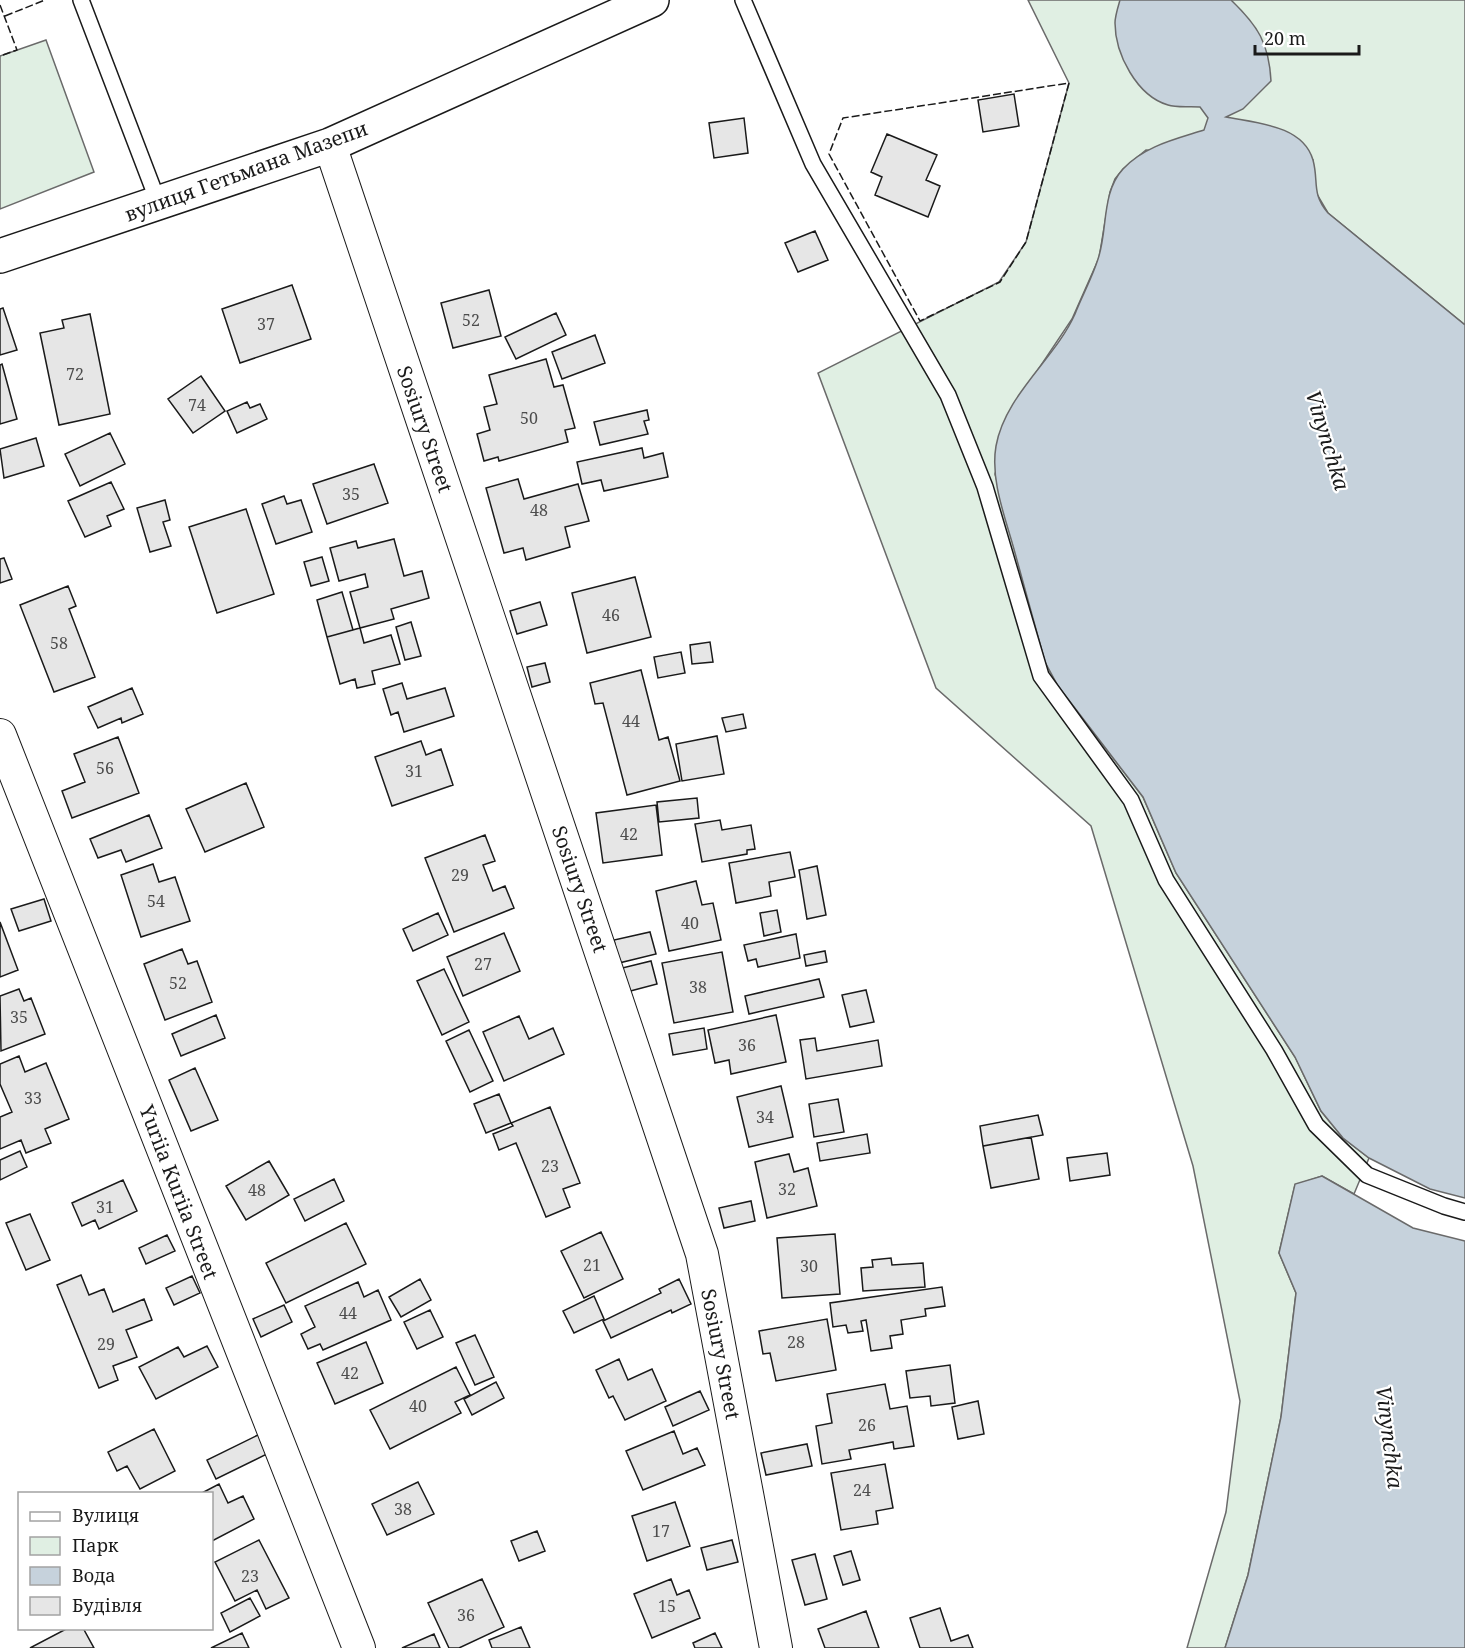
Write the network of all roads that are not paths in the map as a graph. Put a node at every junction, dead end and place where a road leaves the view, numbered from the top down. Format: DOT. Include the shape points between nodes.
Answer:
graph roads {
  1 [pos="81,0"];
  2 [pos="652,0"];
  3 [pos="743,0"];
  4 [pos="330,145"];
  5 [pos="159,204"];
  6 [pos="0,256"];
  7 [pos="0,735"];
  8 [pos="1465,1212"];
  9 [pos="358,1648"];
  10 [pos="776,1648"];
  1 -- 5 [label="lane"];
  2 -- 4 [label="street, вулиця Гетьмана Мазепи"];
  3 -- 8 [label="lane" via="813,164 948,395 985,487 1041,676 1131,800 1166,880 1274,1050 1316,1125 1367,1175"];
  4 -- 5 [label="street, вулиця Гетьмана Мазепи"];
  4 -- 10 [label="street, Sosiury Street" via="702,1254"];
  5 -- 6 [label="street, вулиця Гетьмана Мазепи"];
  7 -- 9 [label="street, Yuriia Kuriia Street"];
}
